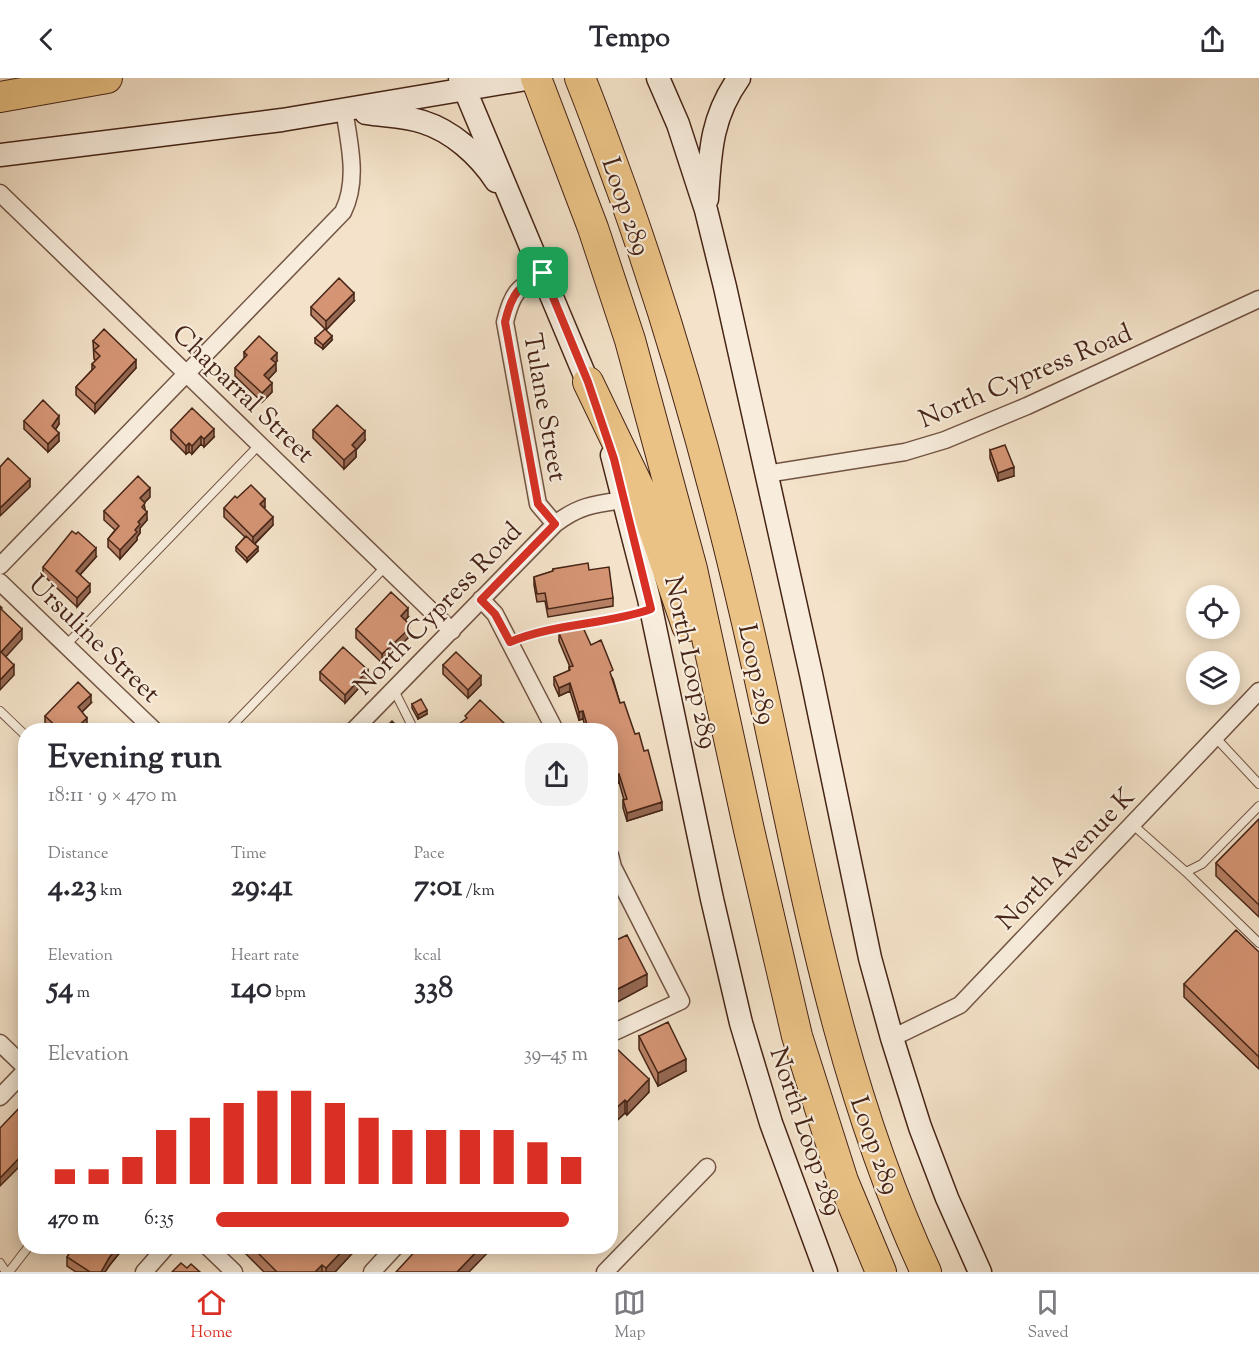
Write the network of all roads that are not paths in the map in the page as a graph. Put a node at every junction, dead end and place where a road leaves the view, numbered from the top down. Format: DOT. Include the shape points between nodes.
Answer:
graph roads {
  1 [pos="107,78"];
  2 [pos="534,78"];
  3 [pos="658,78"];
  4 [pos="739,78"];
  5 [pos="463,84"];
  6 [pos="585,90"];
  7 [pos="0,97"];
  8 [pos="344,109"];
  9 [pos="0,155"];
  10 [pos="0,193"];
  11 [pos="706,210"];
  12 [pos="520,218"];
  13 [pos="543,273"];
  14 [pos="1259,299"];
  15 [pos="188,373"];
  16 [pos="588,382"];
  17 [pos="261,444"];
  18 [pos="766,474"];
  19 [pos="625,500"];
  20 [pos="555,524"];
  21 [pos="0,566"];
  22 [pos="386,566"];
  23 [pos="0,582"];
  24 [pos="481,600"];
  25 [pos="651,609"];
  26 [pos="452,631"];
  27 [pos="510,642"];
  28 [pos="66,645"];
  29 [pos="394,690"];
  30 [pos="1259,691"];
  31 [pos="0,711"];
  32 [pos="147,723"];
  33 [pos="235,723"];
  34 [pos="361,723"];
  35 [pos="410,723"];
  36 [pos="551,723"];
  37 [pos="18,728"];
  38 [pos="1215,737"];
  39 [pos="1259,784"];
  40 [pos="1259,806"];
  41 [pos="1132,824"];
  42 [pos="749,830"];
  43 [pos="1186,872"];
  44 [pos="618,877"];
  45 [pos="1259,943"];
  46 [pos="618,1030"];
  47 [pos="892,1038"];
  48 [pos="0,1043"];
  49 [pos="18,1061"];
  50 [pos="18,1078"];
  51 [pos="0,1097"];
  52 [pos="707,1167"];
  53 [pos="22,1254"];
  54 [pos="160,1254"];
  55 [pos="215,1254"];
  56 [pos="389,1254"];
  57 [pos="0,1263"];
  58 [pos="7,1272"];
  59 [pos="144,1272"];
  60 [pos="234,1272"];
  61 [pos="372,1272"];
  62 [pos="605,1272"];
  63 [pos="826,1272"];
  64 [pos="881,1272"];
  65 [pos="927,1272"];
  66 [pos="980,1272"];
  1 -- 7 [label="highway"];
  2 -- 5 [label="main road"];
  2 -- 42 [label="highway, Loop 289" via="552,116 630,340 692,569"];
  3 -- 11 [label="main road" via="678,124"];
  4 -- 11 [label="main road" via="725,97 717,121"];
  5 -- 8 [label="main road"];
  5 -- 12 [label="main road, North Loop 289"];
  6 -- 65 [label="highway, Loop 289" via="671,333 707,459 845,1056 887,1179"];
  8 -- 9 [label="main road"];
  8 -- 12 [label="main road" via="423,122 452,137 491,173"];
  8 -- 15 [label="street" via="352,180 343,212"];
  10 -- 15 [label="street, Chaparral Street"];
  11 -- 18 [label="main road"];
  12 -- 13 [label="main road, North Loop 289"];
  13 -- 16 [label="main road, North Loop 289"];
  13 -- 20 [label="street, Tulane Street" via="524,284 511,299 505,322 538,504"];
  14 -- 18 [label="street, North Cypress Road" via="945,440 905,452"];
  15 -- 17 [label="street, Chaparral Street"];
  15 -- 21 [label="street"];
  16 -- 19 [label="main road, North Loop 289"];
  16 -- 42 [label="highway" via="641,492 660,544"];
  17 -- 22 [label="street, Chaparral Street"];
  17 -- 28 [label="lane"];
  18 -- 47 [label="main road" via="870,958"];
  19 -- 20 [label="street, North Cypress Road" via="573,510"];
  19 -- 25 [label="main road, North Loop 289"];
  20 -- 24 [label="street, North Cypress Road"];
  22 -- 26 [label="street, Chaparral Street"];
  22 -- 33 [label="lane"];
  23 -- 28 [label="street, Ursuline Street"];
  24 -- 26 [label="street, North Cypress Road"];
  24 -- 27 [label="street" via="495,614"];
  25 -- 27 [label="lane"];
  25 -- 63 [label="main road, North Loop 289" via="741,1023 771,1123"];
  26 -- 29 [label="street, North Cypress Road"];
  27 -- 36 [label="street"];
  28 -- 32 [label="street, Ursuline Street"];
  29 -- 34 [label="street, North Cypress Road"];
  29 -- 35 [label="lane"];
  30 -- 38 [label="street, North Avenue K"];
  31 -- 37 [label="lane"];
  38 -- 39 [label="lane"];
  38 -- 41 [label="street, North Avenue K"];
  40 -- 43 [label="lane" via="1202,864"];
  41 -- 43 [label="lane"];
  41 -- 47 [label="street, North Avenue K" via="960,1005"];
  42 -- 64 [label="highway, Loop 289" via="810,1080 843,1180"];
  43 -- 45 [label="lane"];
  44 -- 46 [label="street" via="681,1001"];
  47 -- 66 [label="main road" via="920,1127"];
  48 -- 49 [label="street"];
  50 -- 51 [label="street"];
  52 -- 62 [label="street"];
  53 -- 58 [label="lane"];
  54 -- 59 [label="street"];
  55 -- 60 [label="street"];
  56 -- 61 [label="street"];
  57 -- 58 [label="lane"];
}
